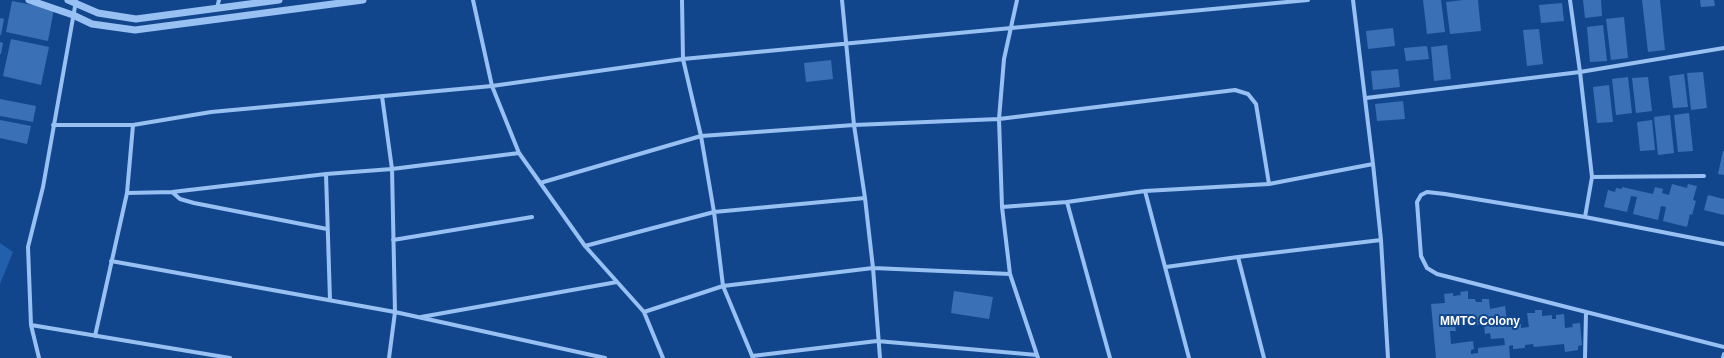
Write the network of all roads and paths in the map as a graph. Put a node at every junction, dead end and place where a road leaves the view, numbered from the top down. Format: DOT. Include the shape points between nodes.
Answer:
graph roads {
  1 [pos="29,0"];
  2 [pos="219,0"];
  3 [pos="279,0"];
  4 [pos="364,0"];
  5 [pos="473,0"];
  6 [pos="682,0"];
  7 [pos="842,0"];
  8 [pos="1017,0"];
  9 [pos="1308,0"];
  10 [pos="1353,0"];
  11 [pos="1570,0"];
  12 [pos="73,1"];
  13 [pos="217,9"];
  14 [pos="73,15"];
  15 [pos="1011,27"];
  16 [pos="846,43"];
  17 [pos="1724,48"];
  18 [pos="683,59"];
  19 [pos="1580,72"];
  20 [pos="492,86"];
  21 [pos="382,96"];
  22 [pos="1366,98"];
  23 [pos="999,119"];
  24 [pos="53,125"];
  25 [pos="133,125"];
  26 [pos="854,125"];
  27 [pos="701,136"];
  28 [pos="520,153"];
  29 [pos="1373,164"];
  30 [pos="392,169"];
  31 [pos="326,174"];
  32 [pos="1704,176"];
  33 [pos="1592,178"];
  34 [pos="540,183"];
  35 [pos="1269,184"];
  36 [pos="1145,191"];
  37 [pos="172,192"];
  38 [pos="127,193"];
  39 [pos="865,198"];
  40 [pos="1067,202"];
  41 [pos="1002,206"];
  42 [pos="714,212"];
  43 [pos="532,217"];
  44 [pos="1585,217"];
  45 [pos="327,229"];
  46 [pos="393,240"];
  47 [pos="1380,240"];
  48 [pos="1724,244"];
  49 [pos="585,246"];
  50 [pos="1238,257"];
  51 [pos="111,261"];
  52 [pos="1166,267"];
  53 [pos="873,268"];
  54 [pos="1010,274"];
  55 [pos="617,282"];
  56 [pos="724,286"];
  57 [pos="330,300"];
  58 [pos="395,312"];
  59 [pos="644,312"];
  60 [pos="1586,312"];
  61 [pos="418,317"];
  62 [pos="31,324"];
  63 [pos="95,336"];
  64 [pos="877,341"];
  65 [pos="1724,347"];
  66 [pos="1724,354"];
  67 [pos="1038,356"];
  68 [pos="753,357"];
  69 [pos="39,358"];
  70 [pos="230,358"];
  71 [pos="389,358"];
  72 [pos="605,358"];
  73 [pos="663,358"];
  74 [pos="880,358"];
  75 [pos="1110,358"];
  76 [pos="1189,358"];
  77 [pos="1264,358"];
  78 [pos="1388,358"];
  79 [pos="1585,358"];
  80 [pos="1723,358"];
  1 -- 14 [label="street"];
  2 -- 13 [label="street"];
  3 -- 13 [label="street"];
  4 -- 14 [label="street" via="135,30 92,24"];
  5 -- 20 [label="street"];
  6 -- 18 [label="street"];
  7 -- 16 [label="street"];
  8 -- 15 [label="street"];
  9 -- 15 [label="street"];
  10 -- 22 [label="street"];
  11 -- 19 [label="street"];
  12 -- 13 [label="street" via="98,13 136,20"];
  12 -- 14 [label="street"];
  14 -- 24 [label="street"];
  15 -- 16 [label="street"];
  15 -- 23 [label="street" via="1004,59"];
  16 -- 18 [label="street"];
  16 -- 26 [label="street"];
  17 -- 19 [label="street"];
  18 -- 20 [label="street"];
  18 -- 27 [label="street"];
  19 -- 22 [label="street"];
  19 -- 33 [label="street"];
  20 -- 21 [label="street"];
  20 -- 28 [label="street"];
  21 -- 25 [label="street" via="211,112"];
  21 -- 30 [label="street"];
  22 -- 29 [label="street"];
  23 -- 26 [label="street"];
  23 -- 35 [label="street" via="1235,90 1248,94 1256,104"];
  23 -- 41 [label="street"];
  24 -- 25 [label="street"];
  24 -- 62 [label="street" via="43,187 28,247"];
  25 -- 38 [label="street"];
  26 -- 27 [label="street"];
  26 -- 39 [label="street"];
  27 -- 34 [label="street"];
  27 -- 42 [label="street"];
  28 -- 30 [label="street"];
  28 -- 34 [label="street"];
  29 -- 35 [label="street"];
  29 -- 47 [label="street"];
  30 -- 31 [label="street"];
  30 -- 46 [label="street"];
  31 -- 37 [label="street"];
  31 -- 45 [label="street"];
  32 -- 33 [label="street"];
  33 -- 44 [label="street"];
  34 -- 49 [label="street"];
  35 -- 36 [label="street"];
  36 -- 40 [label="street"];
  36 -- 52 [label="street"];
  37 -- 38 [label="street"];
  37 -- 45 [label="street" via="185,201"];
  38 -- 51 [label="street"];
  39 -- 42 [label="street"];
  39 -- 53 [label="street"];
  40 -- 41 [label="street"];
  40 -- 75 [label="street"];
  41 -- 54 [label="street"];
  42 -- 49 [label="street"];
  42 -- 56 [label="street"];
  43 -- 46 [label="street"];
  44 -- 48 [label="street"];
  44 -- 60 [label="street" via="1427,192 1421,195 1418,202 1421,256 1427,268 1437,274"];
  45 -- 57 [label="street"];
  46 -- 58 [label="street"];
  47 -- 50 [label="street"];
  47 -- 78 [label="street"];
  49 -- 55 [label="street"];
  50 -- 52 [label="street"];
  50 -- 77 [label="street"];
  51 -- 57 [label="street"];
  51 -- 63 [label="street"];
  52 -- 76 [label="street"];
  53 -- 54 [label="street"];
  53 -- 56 [label="street"];
  53 -- 64 [label="street"];
  54 -- 67 [label="street"];
  55 -- 59 [label="street"];
  55 -- 61 [label="street"];
  56 -- 59 [label="street"];
  56 -- 68 [label="street"];
  57 -- 58 [label="street"];
  58 -- 61 [label="street"];
  58 -- 71 [label="street"];
  59 -- 73 [label="street"];
  60 -- 65 [label="street"];
  60 -- 79 [label="street"];
  61 -- 72 [label="street"];
  62 -- 63 [label="street"];
  62 -- 69 [label="street"];
  63 -- 70 [label="street"];
  64 -- 67 [label="street"];
  64 -- 68 [label="street"];
  64 -- 74 [label="street"];
  66 -- 80 [label="street"];
}
